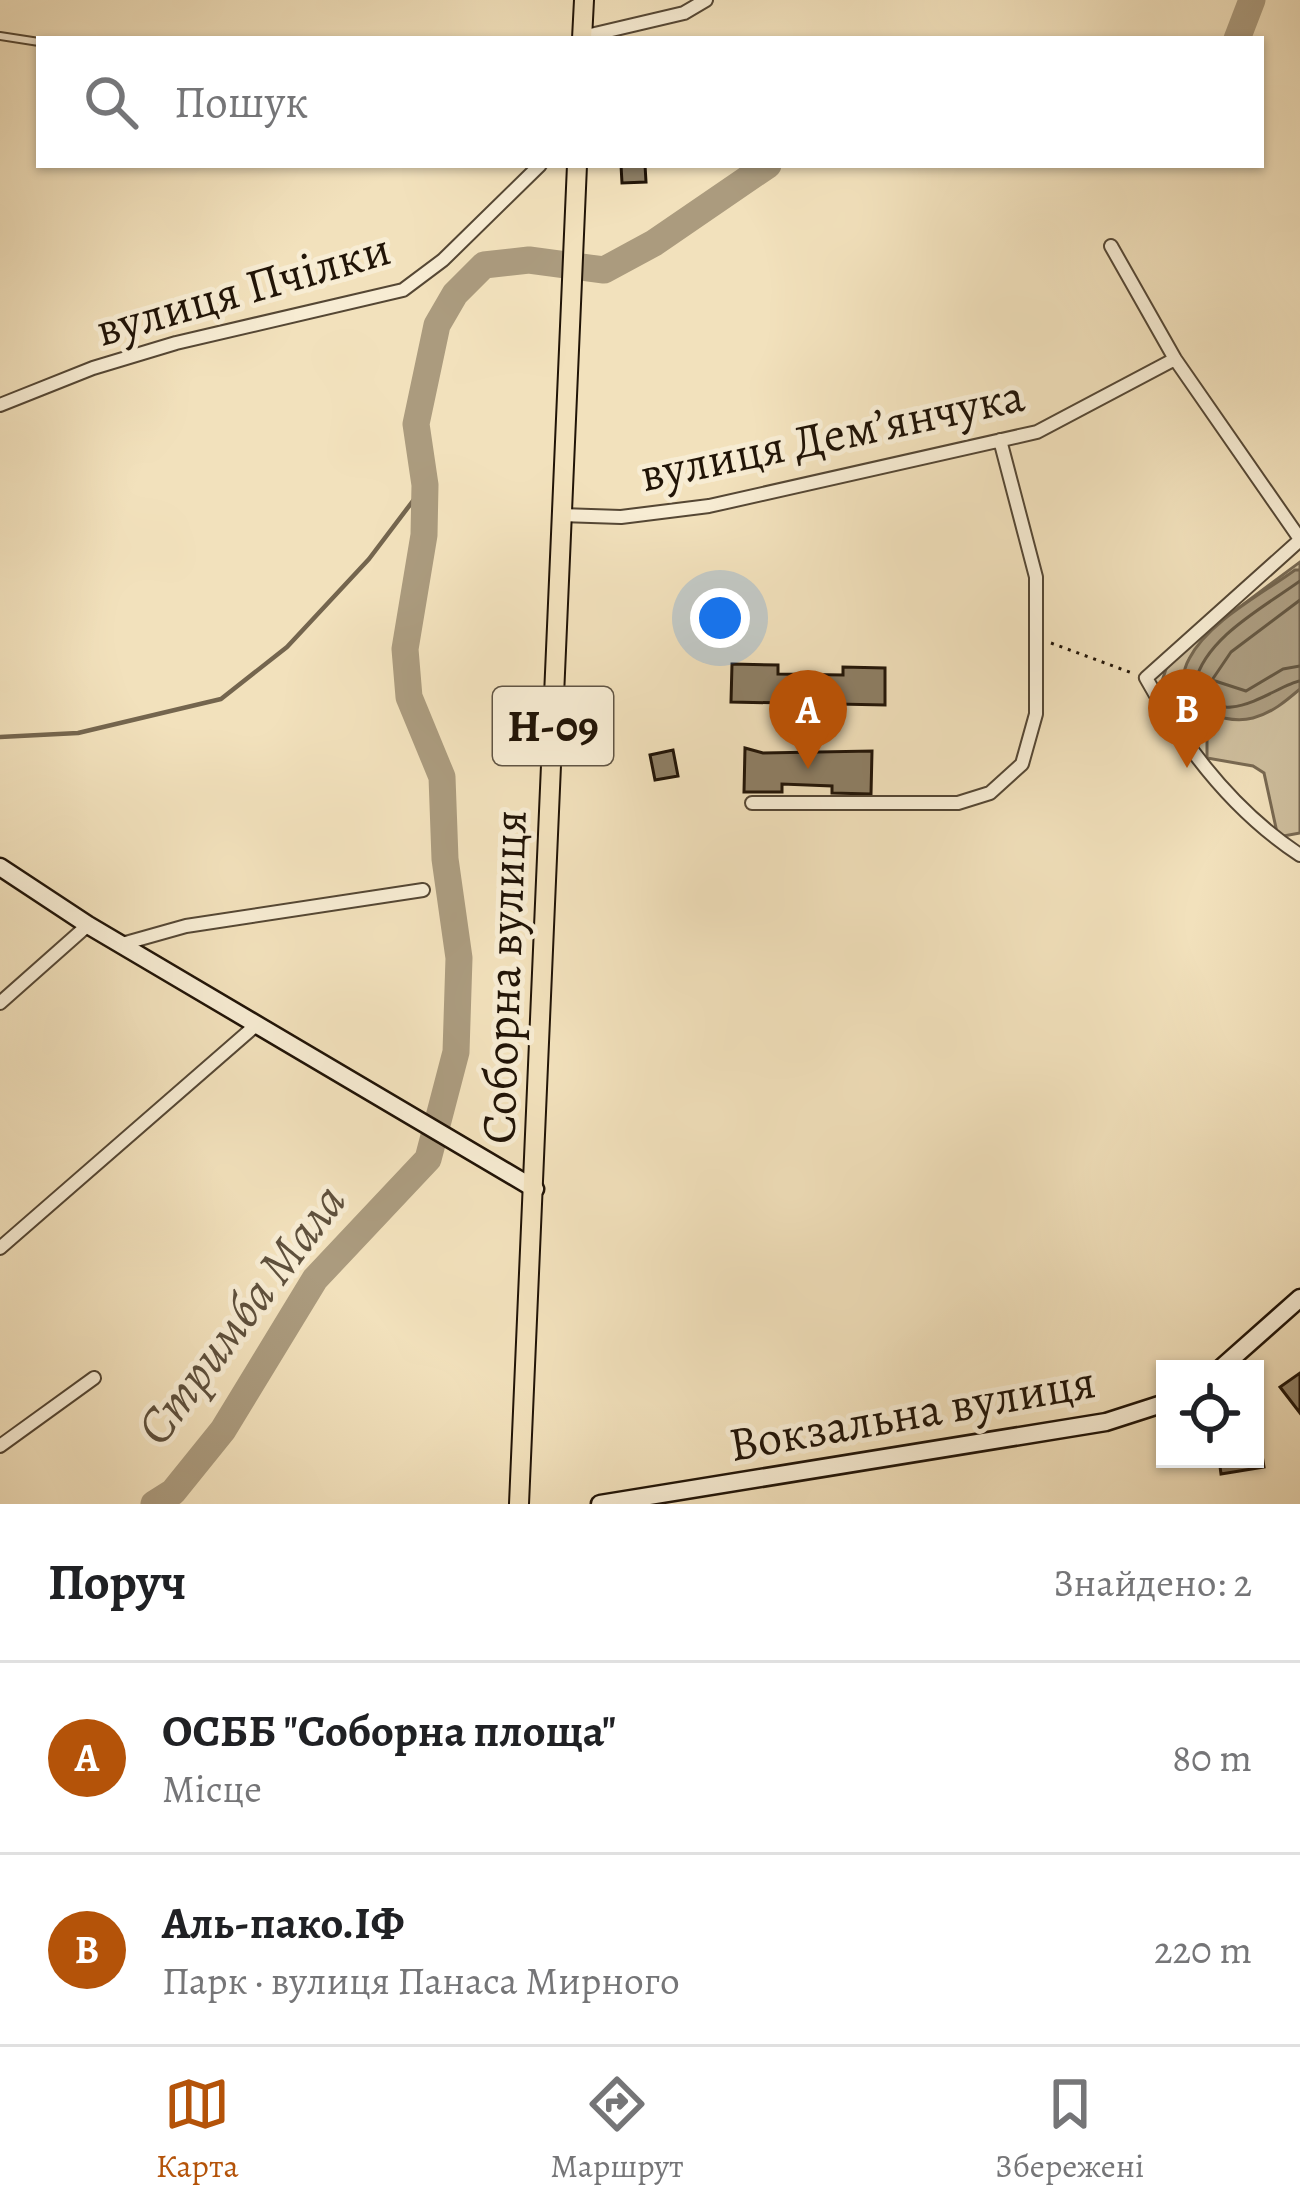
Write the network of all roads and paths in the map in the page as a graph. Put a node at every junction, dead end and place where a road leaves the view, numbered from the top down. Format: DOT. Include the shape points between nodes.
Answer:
graph roads {
  1 [pos="584,0"];
  2 [pos="706,0"];
  3 [pos="0,36"];
  4 [pos="582,36"];
  5 [pos="590,36"];
  6 [pos="36,42"];
  7 [pos="537,168"];
  8 [pos="577,168"];
  9 [pos="1111,246"];
  10 [pos="1175,359"];
  11 [pos="0,405"];
  12 [pos="1000,440"];
  13 [pos="561,515"];
  14 [pos="1300,539"];
  15 [pos="1038,637"];
  16 [pos="1146,678"];
  17 [pos="752,803"];
  18 [pos="1300,855"];
  19 [pos="0,867"];
  20 [pos="423,890"];
  21 [pos="88,926"];
  22 [pos="122,944"];
  23 [pos="0,1003"];
  24 [pos="255,1026"];
  25 [pos="535,1189"];
  26 [pos="0,1248"];
  27 [pos="1300,1298"];
  28 [pos="1230,1360"];
  29 [pos="94,1378"];
  30 [pos="1156,1406"];
  31 [pos="0,1446"];
  32 [pos="519,1504"];
  33 [pos="600,1504"];
  1 -- 4 [label="main road"];
  2 -- 5 [label="street"];
  3 -- 6 [label="lane"];
  7 -- 11 [label="street, вулиця Пчілки" via="403,290 176,343"];
  8 -- 13 [label="main road, Соборна вулиця / Н-09"];
  9 -- 10 [label="street"];
  10 -- 12 [label="street, вулиця Демʼянчука" via="1081,412"];
  10 -- 14 [label="street"];
  12 -- 13 [label="street, вулиця Демʼянчука" via="709,506"];
  12 -- 15 [label="street" via="1036,577"];
  13 -- 25 [label="main road, Соборна вулиця / Н-09"];
  14 -- 16 [label="street"];
  15 -- 16 [label="path"];
  15 -- 17 [label="street" via="1027,752 990,793 912,806"];
  16 -- 18 [label="street" via="1228,794"];
  19 -- 21 [label="main road"];
  20 -- 22 [label="street" via="186,926"];
  21 -- 22 [label="main road"];
  21 -- 23 [label="street"];
  22 -- 24 [label="main road"];
  24 -- 25 [label="main road"];
  24 -- 26 [label="street"];
  25 -- 32 [label="main road, Соборна вулиця / Н-09"];
  27 -- 28 [label="main road"];
  29 -- 31 [label="street"];
  30 -- 33 [label="main road, Вокзальна вулиця" via="1106,1422"];
}
